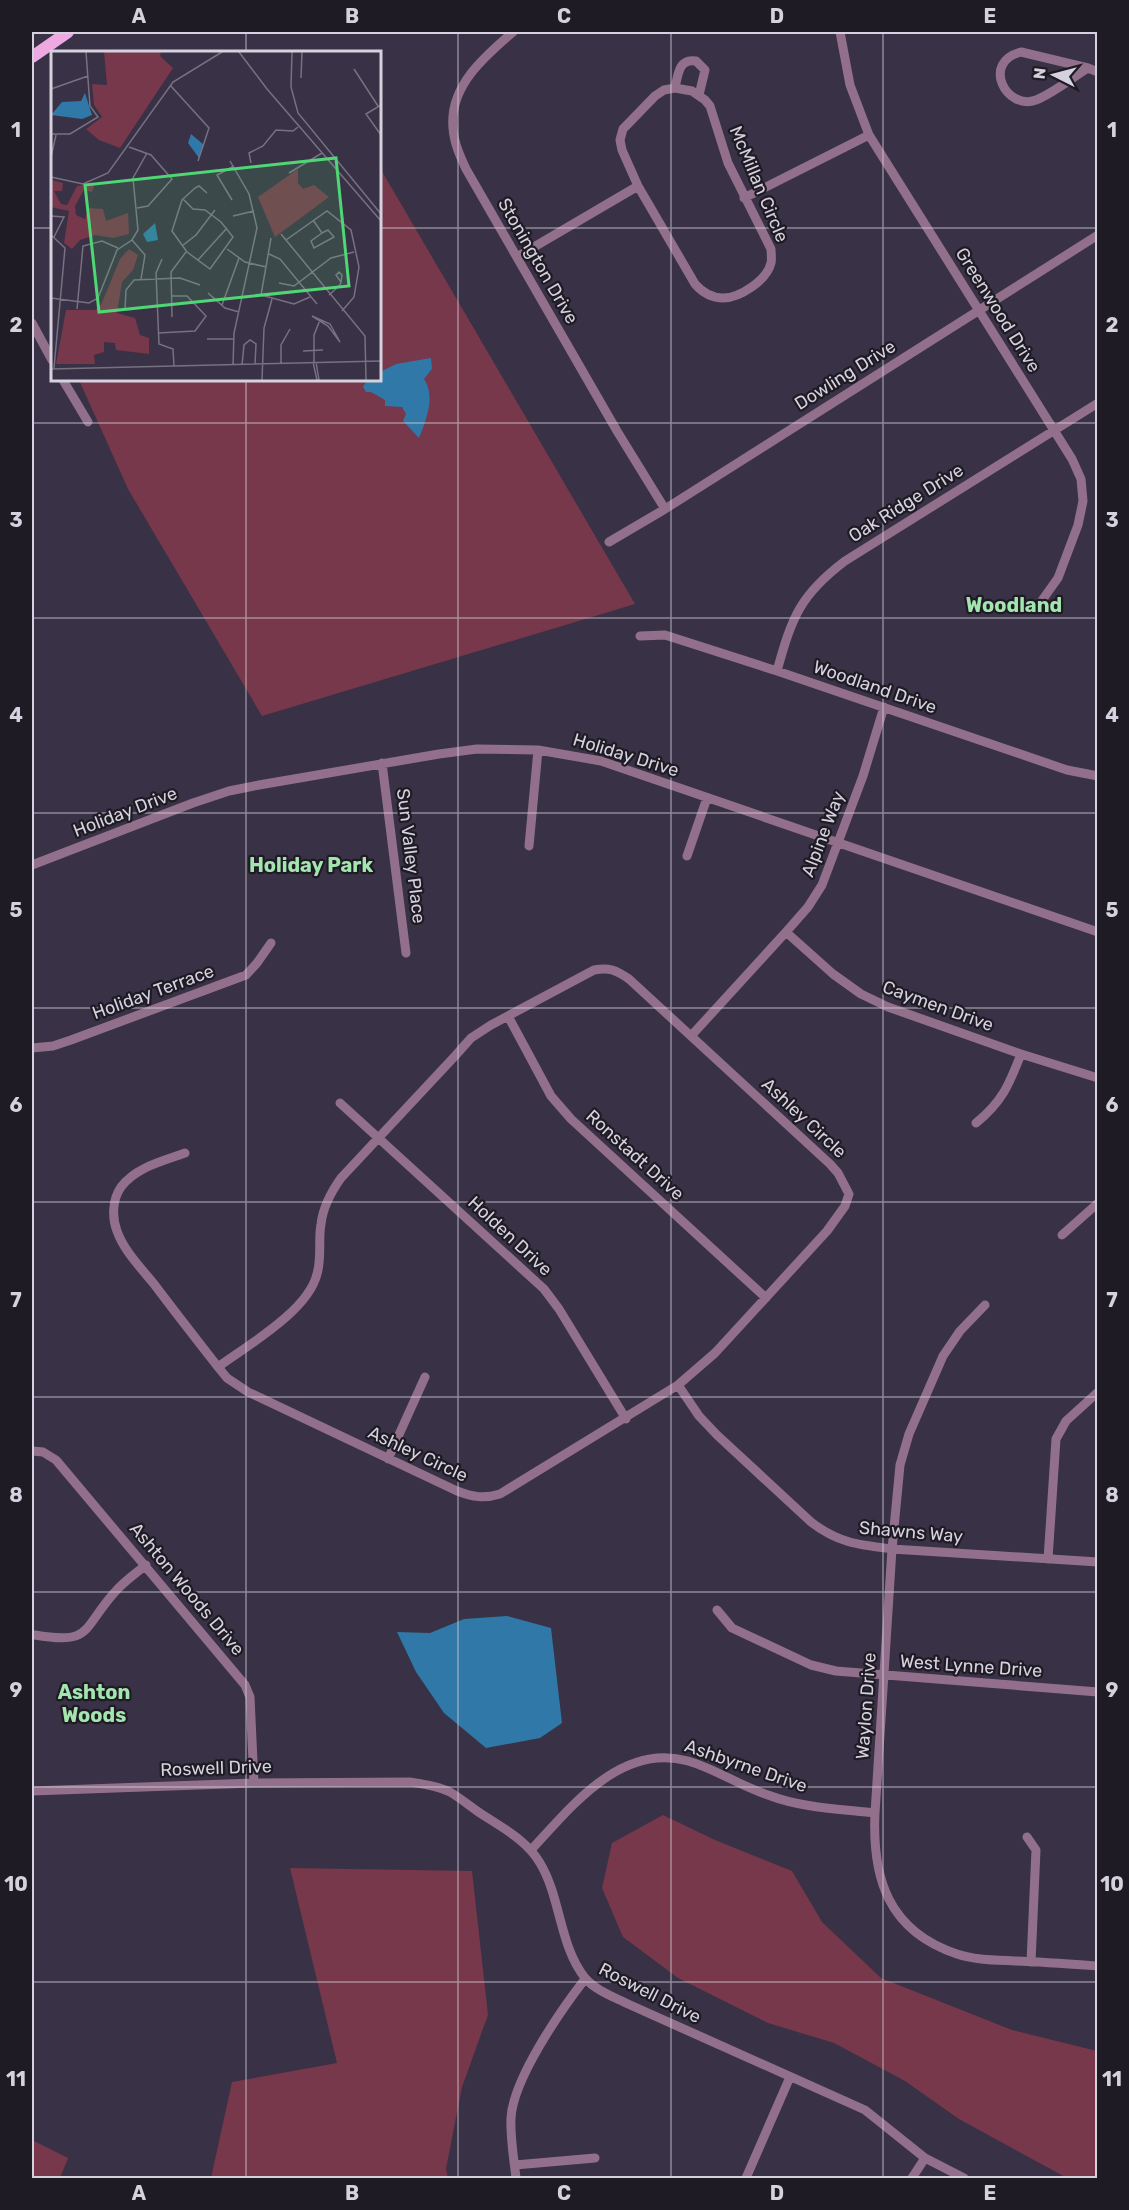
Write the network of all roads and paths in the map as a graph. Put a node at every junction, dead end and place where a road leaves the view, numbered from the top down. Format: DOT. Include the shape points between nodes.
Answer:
graph roads {
  1 [pos="68,32"];
  2 [pos="513,32"];
  3 [pos="840,32"];
  4 [pos="32,57"];
  5 [pos="1088,68"];
  6 [pos="1098,72"];
  7 [pos="675,88"];
  8 [pos="699,95"];
  9 [pos="869,135"];
  10 [pos="638,186"];
  11 [pos="744,198"];
  12 [pos="1098,235"];
  13 [pos="517,257"];
  14 [pos="978,310"];
  15 [pos="32,323"];
  16 [pos="51,358"];
  17 [pos="64,381"];
  18 [pos="1098,403"];
  19 [pos="88,422"];
  20 [pos="1054,430"];
  21 [pos="665,509"];
  22 [pos="609,542"];
  23 [pos="1038,606"];
  24 [pos="640,636"];
  25 [pos="777,670"];
  26 [pos="884,707"];
  27 [pos="538,750"];
  28 [pos="382,763"];
  29 [pos="1098,776"];
  30 [pos="707,798"];
  31 [pos="839,843"];
  32 [pos="529,846"];
  33 [pos="687,856"];
  34 [pos="32,866"];
  35 [pos="786,932"];
  36 [pos="1098,932"];
  37 [pos="271,943"];
  38 [pos="406,953"];
  39 [pos="508,1016"];
  40 [pos="691,1036"];
  41 [pos="32,1048"];
  42 [pos="1021,1054"];
  43 [pos="1098,1078"];
  44 [pos="340,1103"];
  45 [pos="976,1123"];
  46 [pos="378,1136"];
  47 [pos="185,1153"];
  48 [pos="1098,1203"];
  49 [pos="1062,1235"];
  50 [pos="766,1298"];
  51 [pos="985,1305"];
  52 [pos="218,1367"];
  53 [pos="425,1377"];
  54 [pos="678,1385"];
  55 [pos="1098,1392"];
  56 [pos="626,1419"];
  57 [pos="32,1451"];
  58 [pos="388,1459"];
  59 [pos="892,1549"];
  60 [pos="1048,1559"];
  61 [pos="1098,1562"];
  62 [pos="146,1565"];
  63 [pos="717,1610"];
  64 [pos="35,1635"];
  65 [pos="885,1676"];
  66 [pos="1098,1692"];
  67 [pos="254,1783"];
  68 [pos="32,1791"];
  69 [pos="875,1813"];
  70 [pos="1027,1837"];
  71 [pos="531,1850"];
  72 [pos="1031,1962"];
  73 [pos="1098,1966"];
  74 [pos="585,1979"];
  75 [pos="790,2076"];
  76 [pos="595,2158"];
  77 [pos="926,2158"];
  78 [pos="515,2165"];
  79 [pos="516,2178"];
  80 [pos="746,2178"];
  81 [pos="912,2178"];
  82 [pos="964,2178"];
  1 -- 4 [label="main road"];
  2 -- 13 [label="street, Stonington Drive" via="472,69 455,106 453,127 466,169"];
  3 -- 9 [label="street, Greenwood Drive" via="850,85"];
  5 -- 5 [label="street" via="1035,100 1024,101 1012,97 1003,86 1000,73 1002,63 1021,52"];
  5 -- 6 [label="street"];
  7 -- 8 [label="street"];
  7 -- 8 [label="street" via="681,66 696,61 705,70"];
  7 -- 10 [label="street, McMillan Circle" via="655,96 623,129 622,150"];
  8 -- 11 [label="street, McMillan Circle" via="710,106"];
  9 -- 11 [label="street"];
  9 -- 14 [label="street, Greenwood Drive"];
  10 -- 11 [label="street, McMillan Circle" via="694,284 702,292 723,298 756,284 771,263 771,249"];
  10 -- 13 [label="street"];
  12 -- 14 [label="street, Dowling Drive"];
  13 -- 21 [label="street, Stonington Drive"];
  14 -- 20 [label="street, Greenwood Drive"];
  14 -- 21 [label="street, Dowling Drive"];
  15 -- 16 [label="street"];
  17 -- 19 [label="street"];
  18 -- 20 [label="street, Oak Ridge Drive"];
  20 -- 23 [label="street, Greenwood Drive" via="1081,479 1083,501 1058,578"];
  20 -- 25 [label="street, Oak Ridge Drive" via="827,574 799,608"];
  21 -- 22 [label="street, Dowling Drive"];
  24 -- 25 [label="street, Woodland Drive" via="665,635"];
  25 -- 26 [label="street, Woodland Drive"];
  26 -- 29 [label="street, Woodland Drive" via="1067,770"];
  26 -- 31 [label="street, Alpine Way"];
  27 -- 28 [label="street, Holiday Drive" via="477,749"];
  27 -- 30 [label="street, Holiday Drive" via="601,761"];
  27 -- 32 [label="street"];
  28 -- 34 [label="street, Holiday Drive" via="229,791"];
  28 -- 38 [label="street, Sun Valley Place"];
  30 -- 31 [label="street, Holiday Drive"];
  30 -- 33 [label="street"];
  31 -- 35 [label="street, Alpine Way" via="822,885"];
  31 -- 36 [label="street, Holiday Drive"];
  35 -- 40 [label="street, Alpine Way"];
  35 -- 42 [label="street, Caymen Drive" via="861,994"];
  37 -- 41 [label="street, Holiday Terrace" via="246,975 71,1040"];
  39 -- 40 [label="street, Ashley Circle" via="582,975 607,967 628,979"];
  39 -- 46 [label="street, Ashley Circle" via="471,1038"];
  39 -- 50 [label="street, Ronstadt Drive" via="551,1096 571,1119"];
  40 -- 50 [label="street, Ashley Circle" via="830,1164 849,1194 827,1231"];
  42 -- 43 [label="street, Caymen Drive"];
  42 -- 45 [label="street" via="1000,1100"];
  44 -- 46 [label="street, Holden Drive"];
  46 -- 52 [label="street, Ashley Circle" via="341,1178 324,1208 317,1276 309,1292 276,1324"];
  46 -- 56 [label="street, Holden Drive" via="544,1289"];
  47 -- 52 [label="street, Ashley Circle" via="134,1175 114,1201 114,1217 117,1232 130,1253"];
  48 -- 49 [label="street"];
  50 -- 54 [label="street, Ashley Circle" via="716,1353"];
  51 -- 59 [label="street, Waylon Drive" via="943,1356 909,1434 900,1465"];
  52 -- 58 [label="street, Ashley Circle" via="248,1392"];
  53 -- 58 [label="street"];
  54 -- 56 [label="street, Ashley Circle"];
  54 -- 59 [label="street, Shawns Way" via="717,1435 819,1529 844,1542"];
  55 -- 60 [label="street" via="1066,1421 1056,1439"];
  56 -- 58 [label="street, Ashley Circle" via="500,1494 486,1498 471,1497"];
  57 -- 62 [label="street, Ashton Woods Drive" via="56,1460"];
  59 -- 60 [label="street, Shawns Way"];
  59 -- 65 [label="street, Waylon Drive"];
  60 -- 61 [label="street, Shawns Way"];
  62 -- 64 [label="street" via="125,1581 84,1632 58,1639"];
  62 -- 67 [label="street, Ashton Woods Drive" via="245,1685 252,1712"];
  63 -- 65 [label="street, West Lynne Drive" via="732,1628 811,1665"];
  65 -- 66 [label="street, West Lynne Drive"];
  65 -- 69 [label="street, Waylon Drive"];
  67 -- 68 [label="street, Roswell Drive"];
  67 -- 71 [label="street, Roswell Drive" via="430,1785 449,1792"];
  69 -- 71 [label="street, Ashbyrne Drive" via="790,1802 708,1768 665,1757 642,1760 593,1786"];
  69 -- 72 [label="street, Waylon Drive" via="874,1841 885,1893 912,1929 957,1954"];
  70 -- 72 [label="street" via="1036,1850"];
  71 -- 74 [label="street, Roswell Drive" via="549,1882 567,1942"];
  72 -- 73 [label="street, Waylon Drive"];
  74 -- 75 [label="street, Roswell Drive" via="628,2004"];
  74 -- 78 [label="street" via="522,2078 511,2118"];
  75 -- 77 [label="street, Roswell Drive" via="865,2110"];
  75 -- 80 [label="street"];
  76 -- 78 [label="street"];
  77 -- 81 [label="street"];
  77 -- 82 [label="street, Roswell Drive"];
  78 -- 79 [label="street"];
}
